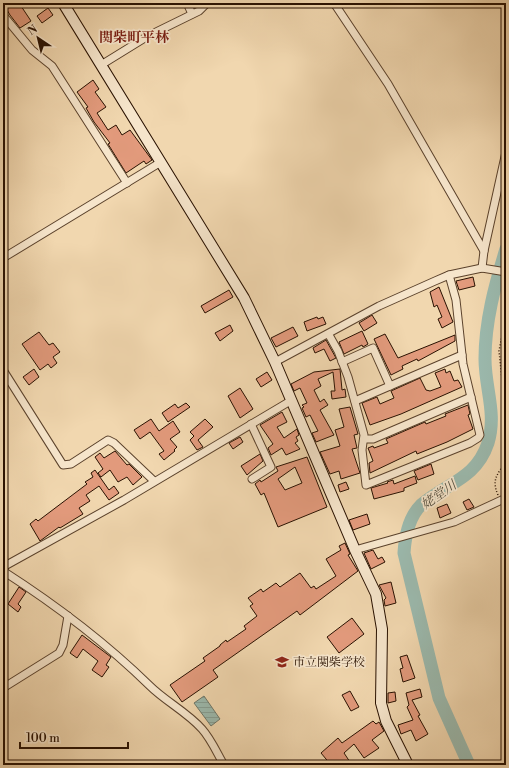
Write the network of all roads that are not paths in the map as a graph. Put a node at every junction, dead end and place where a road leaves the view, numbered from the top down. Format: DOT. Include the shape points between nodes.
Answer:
graph roads {
  1 [pos="63,3"];
  2 [pos="187,3"];
  3 [pos="206,3"];
  4 [pos="334,3"];
  5 [pos="3,14"];
  6 [pos="192,14"];
  7 [pos="101,65"];
  8 [pos="506,152"];
  9 [pos="161,162"];
  10 [pos="128,182"];
  11 [pos="484,251"];
  12 [pos="3,258"];
  13 [pos="484,268"];
  14 [pos="506,272"];
  15 [pos="449,275"];
  16 [pos="329,334"];
  17 [pos="462,355"];
  18 [pos="276,362"];
  19 [pos="342,362"];
  20 [pos="4,375"];
  21 [pos="390,386"];
  22 [pos="471,398"];
  23 [pos="292,400"];
  24 [pos="355,401"];
  25 [pos="251,424"];
  26 [pos="364,439"];
  27 [pos="252,479"];
  28 [pos="154,481"];
  29 [pos="503,499"];
  30 [pos="355,550"];
  31 [pos="3,566"];
  32 [pos="3,571"];
  33 [pos="68,616"];
  34 [pos="3,688"];
  35 [pos="224,765"];
  36 [pos="408,765"];
  1 -- 7 [label="street"];
  2 -- 6 [label="street"];
  3 -- 6 [label="street"];
  4 -- 11 [label="street" via="388,84"];
  5 -- 10 [label="street" via="32,50 52,66"];
  6 -- 7 [label="street" via="148,36"];
  7 -- 9 [label="street"];
  8 -- 11 [label="street"];
  9 -- 10 [label="street"];
  9 -- 18 [label="street" via="244,298"];
  10 -- 12 [label="street"];
  11 -- 13 [label="street"];
  13 -- 14 [label="street"];
  13 -- 15 [label="street"];
  15 -- 16 [label="street" via="379,306"];
  15 -- 17 [label="street" via="456,300"];
  16 -- 18 [label="street"];
  16 -- 19 [label="street"];
  17 -- 21 [label="street"];
  17 -- 22 [label="street"];
  18 -- 23 [label="street"];
  19 -- 21 [label="street" via="373,348"];
  19 -- 24 [label="street"];
  20 -- 28 [label="street" via="63,465 71,464 108,440"];
  21 -- 24 [label="street"];
  22 -- 26 [label="street" via="372,439"];
  22 -- 26 [label="street" via="480,435 478,438 368,485 365,483 362,465"];
  23 -- 25 [label="street"];
  23 -- 30 [label="street"];
  24 -- 26 [label="street"];
  25 -- 27 [label="street" via="271,467"];
  25 -- 28 [label="street"];
  28 -- 31 [label="street"];
  29 -- 30 [label="street" via="454,522"];
  30 -- 36 [label="street" via="372,583 380,610 380,695 383,711"];
  32 -- 33 [label="street"];
  33 -- 34 [label="street" via="59,653"];
  33 -- 35 [label="street" via="202,729"];
}
